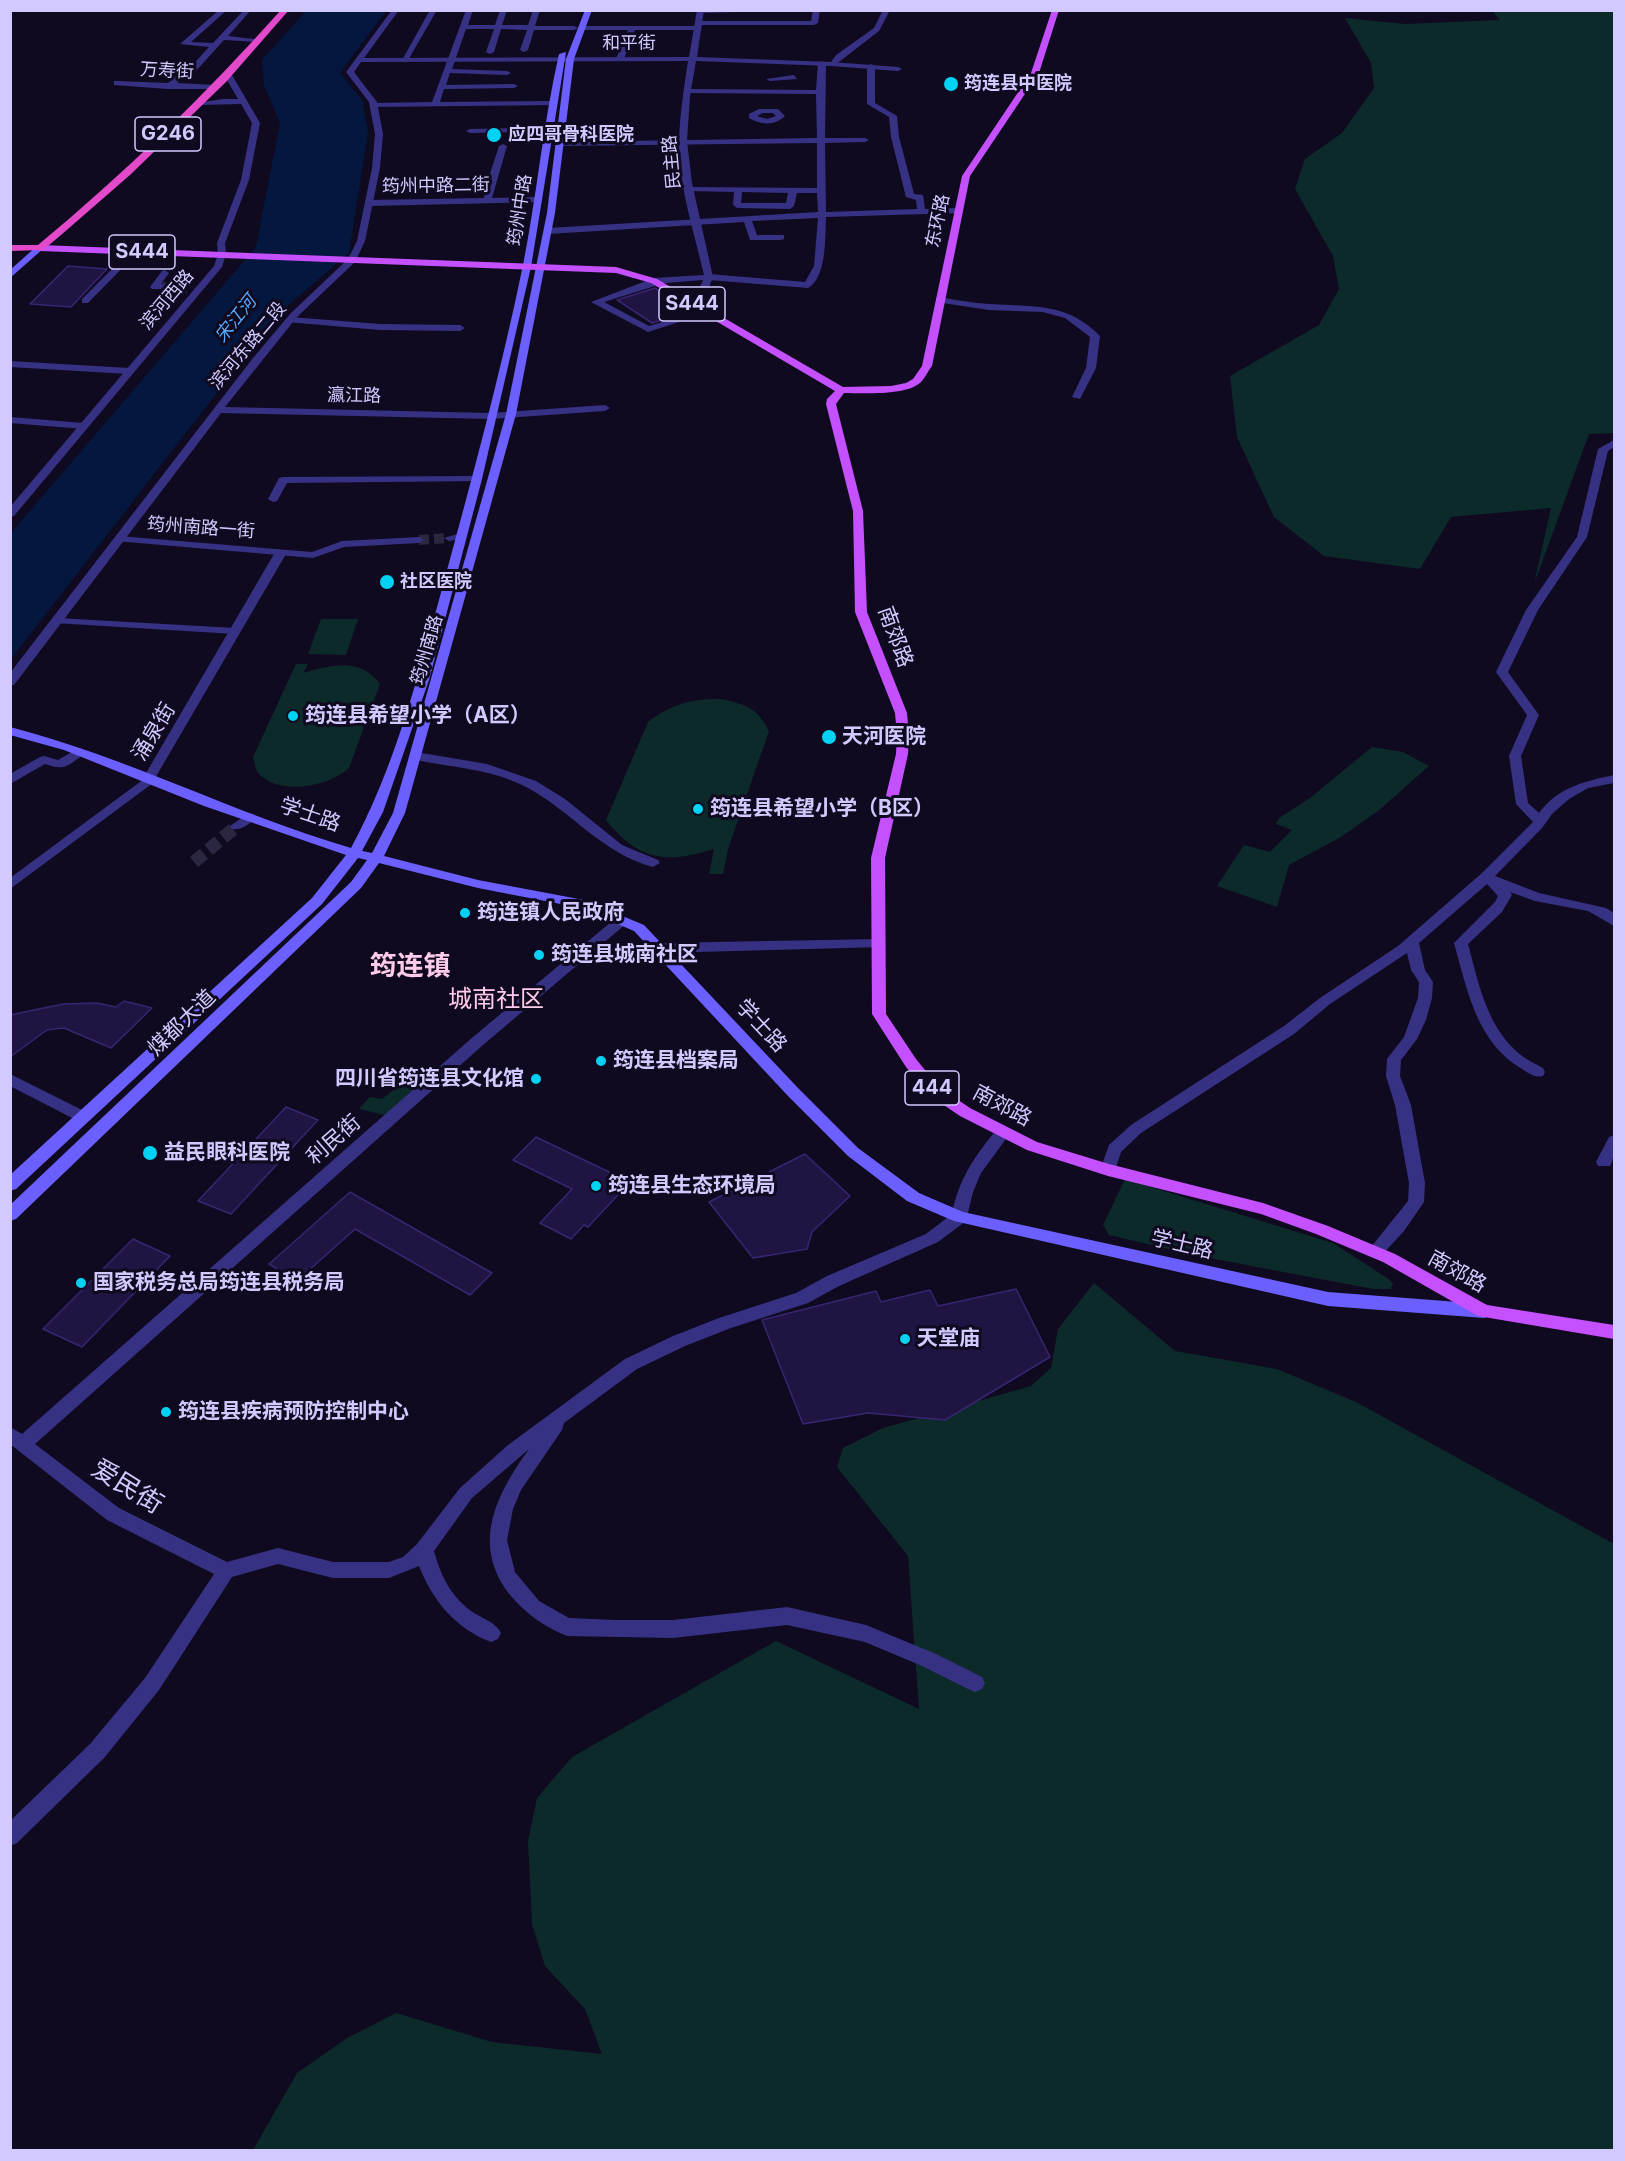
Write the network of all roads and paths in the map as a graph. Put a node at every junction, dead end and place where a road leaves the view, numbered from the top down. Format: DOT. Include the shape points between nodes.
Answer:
graph roads {
  1 [pos="224,10"];
  2 [pos="248,10"];
  3 [pos="286,10"];
  4 [pos="396,10"];
  5 [pos="434,10"];
  6 [pos="470,10"];
  7 [pos="504,10"];
  8 [pos="537,10"];
  9 [pos="580,10"];
  10 [pos="590,10"];
  11 [pos="806,10"];
  12 [pos="817,10"];
  13 [pos="887,10"];
  14 [pos="1056,10"];
  15 [pos="701,11"];
  16 [pos="698,25"];
  17 [pos="464,27"];
  18 [pos="499,27"];
  19 [pos="531,27"];
  20 [pos="578,28"];
  21 [pos="632,28"];
  22 [pos="224,38"];
  23 [pos="258,40"];
  24 [pos="217,45"];
  25 [pos="524,50"];
  26 [pos="490,52"];
  27 [pos="565,59"];
  28 [pos="620,59"];
  29 [pos="693,59"];
  30 [pos="359,60"];
  31 [pos="404,60"];
  32 [pos="452,60"];
  33 [pos="827,63"];
  34 [pos="871,66"];
  35 [pos="898,69"];
  36 [pos="448,71"];
  37 [pos="507,73"];
  38 [pos="228,75"];
  39 [pos="794,75"];
  40 [pos="117,83"];
  41 [pos="514,86"];
  42 [pos="168,87"];
  43 [pos="216,87"];
  44 [pos="442,87"];
  45 [pos="687,92"];
  46 [pos="749,92"];
  47 [pos="771,92"];
  48 [pos="820,93"];
  49 [pos="749,101"];
  50 [pos="244,102"];
  51 [pos="200,103"];
  52 [pos="553,103"];
  53 [pos="435,104"];
  54 [pos="374,105"];
  55 [pos="516,130"];
  56 [pos="470,131"];
  57 [pos="821,140"];
  58 [pos="865,140"];
  59 [pos="683,141"];
  60 [pos="560,144"];
  61 [pos="504,146"];
  62 [pos="751,179"];
  63 [pos="689,189"];
  64 [pos="738,190"];
  65 [pos="750,190"];
  66 [pos="794,191"];
  67 [pos="822,191"];
  68 [pos="539,200"];
  69 [pos="488,201"];
  70 [pos="369,203"];
  71 [pos="921,210"];
  72 [pos="957,211"];
  73 [pos="822,216"];
  74 [pos="748,221"];
  75 [pos="697,224"];
  76 [pos="548,231"];
  77 [pos="781,237"];
  78 [pos="10,248"];
  79 [pos="40,248"];
  80 [pos="135,251"];
  81 [pos="222,254"];
  82 [pos="352,260"];
  83 [pos="527,267"];
  84 [pos="540,268"];
  85 [pos="165,273"];
  86 [pos="10,275"];
  87 [pos="709,277"];
  88 [pos="654,281"];
  89 [pos="162,287"];
  90 [pos="939,300"];
  91 [pos="85,301"];
  92 [pos="696,307"];
  93 [pos="705,312"];
  94 [pos="290,320"];
  95 [pos="460,328"];
  96 [pos="10,364"];
  97 [pos="129,371"];
  98 [pos="841,390"];
  99 [pos="1077,397"];
  100 [pos="605,408"];
  101 [pos="216,410"];
  102 [pos="511,414"];
  103 [pos="491,416"];
  104 [pos="10,420"];
  105 [pos="84,426"];
  106 [pos="1614,443"];
  107 [pos="477,479"];
  108 [pos="273,499"];
  109 [pos="10,514"];
  110 [pos="119,539"];
  111 [pos="419,540"];
  112 [pos="280,554"];
  113 [pos="58,621"];
  114 [pos="235,631"];
  115 [pos="10,682"];
  116 [pos="10,731"];
  117 [pos="79,752"];
  118 [pos="416,756"];
  119 [pos="1614,779"];
  120 [pos="10,780"];
  121 [pos="148,780"];
  122 [pos="1539,821"];
  123 [pos="355,852"];
  124 [pos="377,856"];
  125 [pos="653,863"];
  126 [pos="1487,876"];
  127 [pos="10,885"];
  128 [pos="622,920"];
  129 [pos="1614,922"];
  130 [pos="1412,942"];
  131 [pos="878,944"];
  132 [pos="660,948"];
  133 [pos="1538,1072"];
  134 [pos="10,1079"];
  135 [pos="83,1117"];
  136 [pos="1003,1132"];
  137 [pos="1614,1141"];
  138 [pos="1604,1162"];
  139 [pos="1108,1170"];
  140 [pos="10,1185"];
  141 [pos="10,1215"];
  142 [pos="960,1217"];
  143 [pos="1374,1252"];
  144 [pos="1484,1311"];
  145 [pos="1614,1332"];
  146 [pos="565,1413"];
  147 [pos="17,1438"];
  148 [pos="424,1550"];
  149 [pos="226,1571"];
  150 [pos="491,1633"];
  151 [pos="975,1683"];
  152 [pos="10,1836"];
  1 -- 24 [label="street" via="184,44"];
  2 -- 22 [label="street"];
  3 -- 23 [label="highway, G246"];
  4 -- 30 [label="street"];
  5 -- 31 [label="street"];
  6 -- 17 [label="street"];
  7 -- 18 [label="street"];
  8 -- 19 [label="street"];
  9 -- 20 [label="main road, 筠州中路"];
  10 -- 20 [label="main road, 筠州中路"];
  11 -- 15 [label="street"];
  12 -- 16 [label="street" via="814,23"];
  13 -- 33 [label="street" via="872,34"];
  14 -- 72 [label="main road, 东环路" via="1035,73 966,176"];
  15 -- 16 [label="street, 民主路"];
  16 -- 21 [label="street"];
  16 -- 29 [label="street, 民主路"];
  17 -- 18 [label="street"];
  17 -- 32 [label="street"];
  18 -- 19 [label="street"];
  18 -- 26 [label="street"];
  19 -- 20 [label="street"];
  19 -- 25 [label="street"];
  20 -- 21 [label="street"];
  20 -- 27 [label="main road, 筠州中路"];
  21 -- 28 [label="street"];
  22 -- 23 [label="street"];
  22 -- 24 [label="street"];
  23 -- 38 [label="highway, G246"];
  24 -- 42 [label="street"];
  27 -- 28 [label="street, 和平街"];
  27 -- 32 [label="street, 和平街"];
  27 -- 52 [label="main road, 筠州中路"];
  27 -- 60 [label="main road, 筠州中路"];
  28 -- 29 [label="street, 和平街"];
  29 -- 33 [label="street, 和平街"];
  29 -- 45 [label="street, 民主路"];
  30 -- 31 [label="street, 和平街"];
  30 -- 54 [label="street, 滨河东路二段" via="350,72"];
  31 -- 32 [label="street, 和平街"];
  32 -- 36 [label="street"];
  33 -- 34 [label="street, 和平街"];
  33 -- 48 [label="street"];
  34 -- 35 [label="street, 和平街"];
  34 -- 71 [label="street" via="870,104 893,116 910,197 920,197"];
  36 -- 37 [label="street"];
  36 -- 44 [label="street"];
  38 -- 43 [label="highway, G246"];
  38 -- 50 [label="street, 滨河西路"];
  39 -- 47 [label="street" via="768,79"];
  40 -- 42 [label="street, 万寿街"];
  41 -- 44 [label="street"];
  42 -- 43 [label="street, 万寿街"];
  43 -- 51 [label="highway, G246"];
  44 -- 53 [label="street"];
  45 -- 46 [label="street"];
  45 -- 59 [label="street, 民主路"];
  46 -- 47 [label="street"];
  46 -- 49 [label="street"];
  47 -- 48 [label="street"];
  48 -- 57 [label="street"];
  50 -- 51 [label="street"];
  50 -- 81 [label="street, 滨河西路" via="256,123 245,180 221,243"];
  51 -- 79 [label="highway, G246"];
  52 -- 53 [label="street"];
  52 -- 68 [label="main road, 筠州中路" via="545,129"];
  53 -- 54 [label="street"];
  54 -- 70 [label="street, 滨河东路二段" via="379,134"];
  55 -- 56 [label="street"];
  57 -- 58 [label="street"];
  57 -- 59 [label="street"];
  57 -- 67 [label="street"];
  59 -- 60 [label="street"];
  59 -- 63 [label="street, 民主路"];
  60 -- 76 [label="main road, 筠州中路"];
  61 -- 69 [label="street"];
  62 -- 65 [label="street"];
  63 -- 64 [label="street"];
  63 -- 75 [label="street, 民主路"];
  64 -- 65 [label="street"];
  64 -- 66 [label="street" via="737,205 790,206"];
  65 -- 66 [label="street"];
  66 -- 67 [label="street"];
  67 -- 73 [label="street"];
  68 -- 69 [label="street, 筠州中路二街"];
  68 -- 83 [label="main road, 筠州中路"];
  69 -- 70 [label="street, 筠州中路二街"];
  70 -- 82 [label="street, 滨河东路二段" via="361,241"];
  71 -- 72 [label="street"];
  71 -- 73 [label="street"];
  72 -- 90 [label="main road, 东环路"];
  73 -- 74 [label="street"];
  73 -- 87 [label="street" via="818,266 808,285"];
  74 -- 75 [label="street"];
  74 -- 77 [label="street" via="753,238"];
  75 -- 76 [label="street"];
  75 -- 87 [label="street, 民主路"];
  76 -- 84 [label="main road, 筠州中路"];
  78 -- 79 [label="highway"];
  79 -- 80 [label="main road, S444"];
  79 -- 86 [label="main road"];
  80 -- 81 [label="main road, S444"];
  80 -- 91 [label="street"];
  81 -- 82 [label="main road, S444"];
  81 -- 97 [label="street, 滨河西路" via="218,267 195,289"];
  82 -- 83 [label="main road, S444"];
  82 -- 94 [label="street, 滨河东路二段"];
  83 -- 84 [label="main road, S444"];
  83 -- 103 [label="main road, 筠州中路"];
  84 -- 88 [label="main road, S444" via="616,270"];
  84 -- 102 [label="main road, 筠州中路"];
  85 -- 89 [label="street" via="155,287"];
  87 -- 88 [label="street"];
  87 -- 92 [label="street"];
  88 -- 92 [label="main road, S444"];
  88 -- 93 [label="street" via="596,302 648,329"];
  90 -- 98 [label="main road, 东环路" via="927,366 917,381 891,389"];
  90 -- 99 [label="street" via="989,308 1044,309 1068,316 1083,326 1095,336 1096,348 1085,386"];
  92 -- 93 [label="main road, S444"];
  93 -- 98 [label="main road, S444"];
  94 -- 95 [label="street"];
  94 -- 101 [label="street, 滨河东路二段"];
  96 -- 97 [label="street"];
  97 -- 105 [label="street, 滨河西路"];
  98 -- 131 [label="main road, 南郊路 / 444" via="831,404 858,511 861,612 901,713 903,735 878,858"];
  100 -- 102 [label="street, 瀛江路"];
  101 -- 103 [label="street, 瀛江路"];
  101 -- 110 [label="street, 滨河东路二段"];
  102 -- 103 [label="street, 瀛江路"];
  102 -- 118 [label="main road, 筠州南路"];
  103 -- 107 [label="main road, 筠州南路"];
  104 -- 105 [label="street"];
  105 -- 109 [label="street, 滨河西路"];
  106 -- 122 [label="street" via="1603,449 1582,537 1532,610 1503,672 1533,715 1515,756 1522,804"];
  107 -- 108 [label="street" via="283,480"];
  107 -- 123 [label="main road, 筠州南路" via="455,537 423,680 377,812"];
  110 -- 112 [label="street, 筠州南路一街"];
  110 -- 113 [label="street, 滨河东路二段"];
  111 -- 112 [label="street, 筠州南路一街" via="342,544 313,555"];
  112 -- 114 [label="street, 涌泉街"];
  113 -- 114 [label="street"];
  113 -- 115 [label="street, 滨河东路二段"];
  114 -- 121 [label="street, 涌泉街"];
  116 -- 117 [label="main road, 学士路"];
  117 -- 120 [label="street" via="60,765 44,760"];
  117 -- 121 [label="main road, 学士路"];
  118 -- 124 [label="main road, 筠州南路" via="399,813"];
  118 -- 125 [label="street" via="487,768 531,784 617,848"];
  119 -- 122 [label="street" via="1584,786 1564,796"];
  121 -- 123 [label="main road, 学士路" via="243,821"];
  121 -- 127 [label="street, 涌泉街"];
  122 -- 126 [label="street"];
  123 -- 124 [label="main road, 学士路"];
  123 -- 135 [label="main road, 煤都大道" via="317,901"];
  124 -- 128 [label="main road, 学士路" via="478,884 584,904"];
  124 -- 141 [label="main road, 煤都大道" via="353,888"];
  126 -- 129 [label="street" via="1535,897 1593,907 1613,917"];
  126 -- 130 [label="street"];
  126 -- 133 [label="street" via="1505,895 1501,906 1461,943 1479,1009 1510,1054"];
  128 -- 132 [label="main road, 学士路" via="639,928"];
  128 -- 147 [label="street, 利民街"];
  130 -- 139 [label="street" via="1289,1030 1136,1129 1114,1149"];
  130 -- 143 [label="street" via="1418,970 1426,982 1425,998 1410,1039 1394,1059 1393,1076 1403,1105 1417,1183 1416,1202"];
  131 -- 132 [label="street"];
  131 -- 136 [label="main road, 南郊路 / 444" via="879,1014 911,1063 934,1090"];
  132 -- 142 [label="main road, 学士路" via="852,1152 913,1197"];
  134 -- 135 [label="street"];
  135 -- 140 [label="main road, 煤都大道"];
  136 -- 139 [label="main road, 南郊路 / 444" via="1032,1146"];
  136 -- 142 [label="street" via="969,1176"];
  137 -- 138 [label="street"];
  139 -- 143 [label="main road, 南郊路 / 444" via="1263,1209"];
  142 -- 144 [label="main road, 学士路" via="1328,1299"];
  142 -- 146 [label="street" via="932,1238 802,1298 688,1338 632,1364"];
  143 -- 144 [label="main road, 南郊路 / 444"];
  144 -- 145 [label="main road, 南郊路 / 444"];
  146 -- 148 [label="street" via="514,1450 466,1493"];
  146 -- 151 [label="street" via="513,1486 498,1540 506,1575 532,1607 567,1628 673,1629 787,1616 866,1634"];
  147 -- 149 [label="street, 爱民街" via="113,1514"];
  148 -- 149 [label="street" via="409,1563 389,1570 333,1570 278,1556"];
  148 -- 150 [label="street" via="430,1574 447,1602 462,1617"];
  149 -- 152 [label="street" via="152,1684 97,1751"];
}
